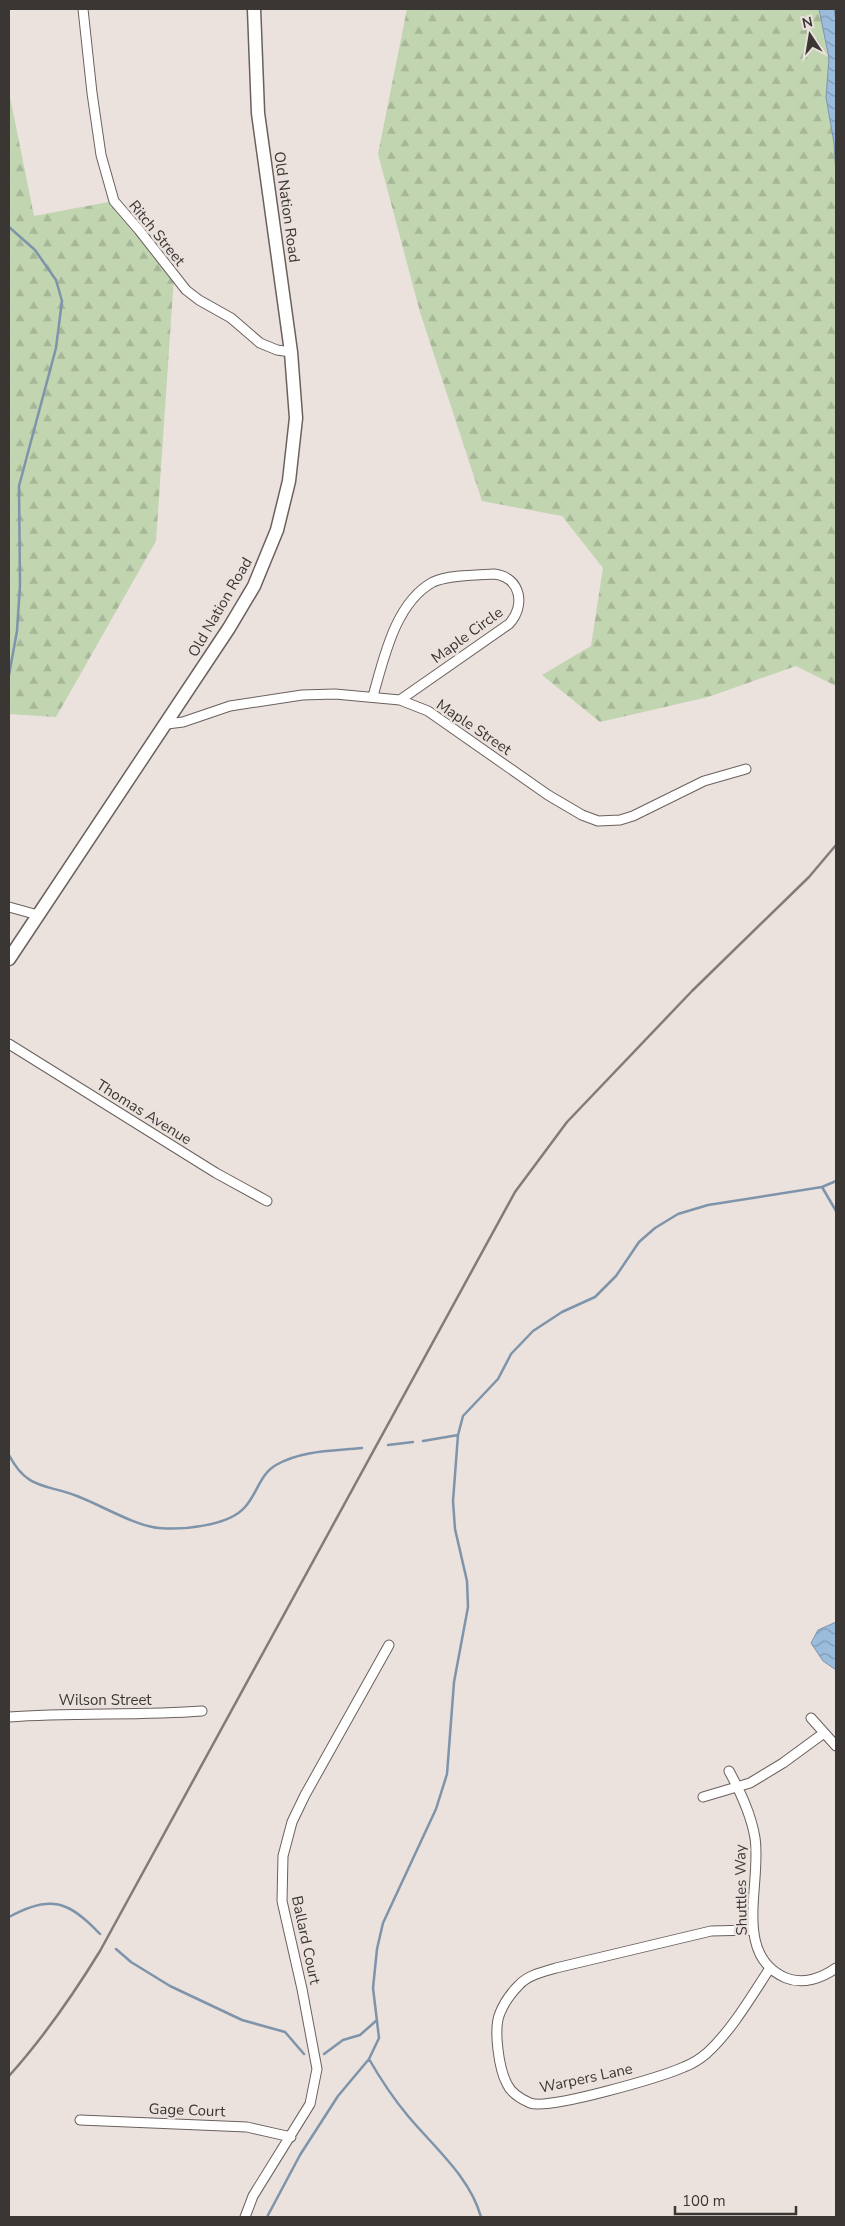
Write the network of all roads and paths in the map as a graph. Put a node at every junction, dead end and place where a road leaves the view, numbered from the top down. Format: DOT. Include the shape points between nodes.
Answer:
graph roads {
  1 [pos="83,9"];
  2 [pos="254,9"];
  3 [pos="291,352"];
  4 [pos="373,696"];
  5 [pos="400,700"];
  6 [pos="166,724"];
  7 [pos="746,769"];
  8 [pos="9,907"];
  9 [pos="38,915"];
  10 [pos="9,959"];
  11 [pos="9,1044"];
  12 [pos="267,1201"];
  13 [pos="390,1645"];
  14 [pos="202,1711"];
  15 [pos="9,1717"];
  16 [pos="811,1718"];
  17 [pos="824,1733"];
  18 [pos="836,1746"];
  19 [pos="729,1771"];
  20 [pos="738,1788"];
  21 [pos="703,1797"];
  22 [pos="753,1930"];
  23 [pos="770,1968"];
  24 [pos="836,1968"];
  25 [pos="80,2120"];
  26 [pos="291,2137"];
  27 [pos="245,2217"];
  1 -- 3 [label="street, Ritch Street" via="101,155 114,201 186,290 231,318 260,343"];
  2 -- 3 [label="main road, Old Nation Road" via="258,113"];
  3 -- 6 [label="main road, Old Nation Road" via="296,418 294,452 277,530 254,586"];
  4 -- 5 [label="street, Maple Street"];
  4 -- 5 [label="street, Maple Circle" via="384,656 397,626 419,593 438,581 494,574 502,575 516,585 519,610 509,624"];
  4 -- 6 [label="street, Maple Street" via="302,695 230,706 183,722"];
  5 -- 7 [label="street, Maple Street" via="428,711 548,795 598,821 633,816 704,781"];
  6 -- 9 [label="main road, Old Nation Road"];
  8 -- 9 [label="street"];
  9 -- 10 [label="main road, Old Nation Road"];
  11 -- 12 [label="street, Thomas Avenue" via="184,1154"];
  13 -- 26 [label="street, Ballard Court" via="305,1795 292,1822 283,1856 282,1901 317,2069 310,2104"];
  14 -- 15 [label="street, Wilson Street" via="173,1714 57,1713"];
  16 -- 17 [label="street"];
  17 -- 18 [label="street"];
  17 -- 20 [label="street" via="783,1763"];
  19 -- 20 [label="street, Shuttles Way"];
  20 -- 21 [label="street"];
  20 -- 22 [label="street, Shuttles Way" via="751,1818 755,1840"];
  22 -- 23 [label="street, Shuttles Way" via="759,1952"];
  22 -- 23 [label="street, Warpers Lane" via="711,1931 531,1976 520,1984 499,2014 497,2032 501,2068 507,2085 516,2096 531,2103 547,2104 682,2068 706,2054 723,2035"];
  23 -- 24 [label="street" via="788,1979 802,1982"];
  25 -- 26 [label="street, Gage Court" via="247,2126"];
  26 -- 27 [label="street, Ballard Court" via="253,2196"];
}
